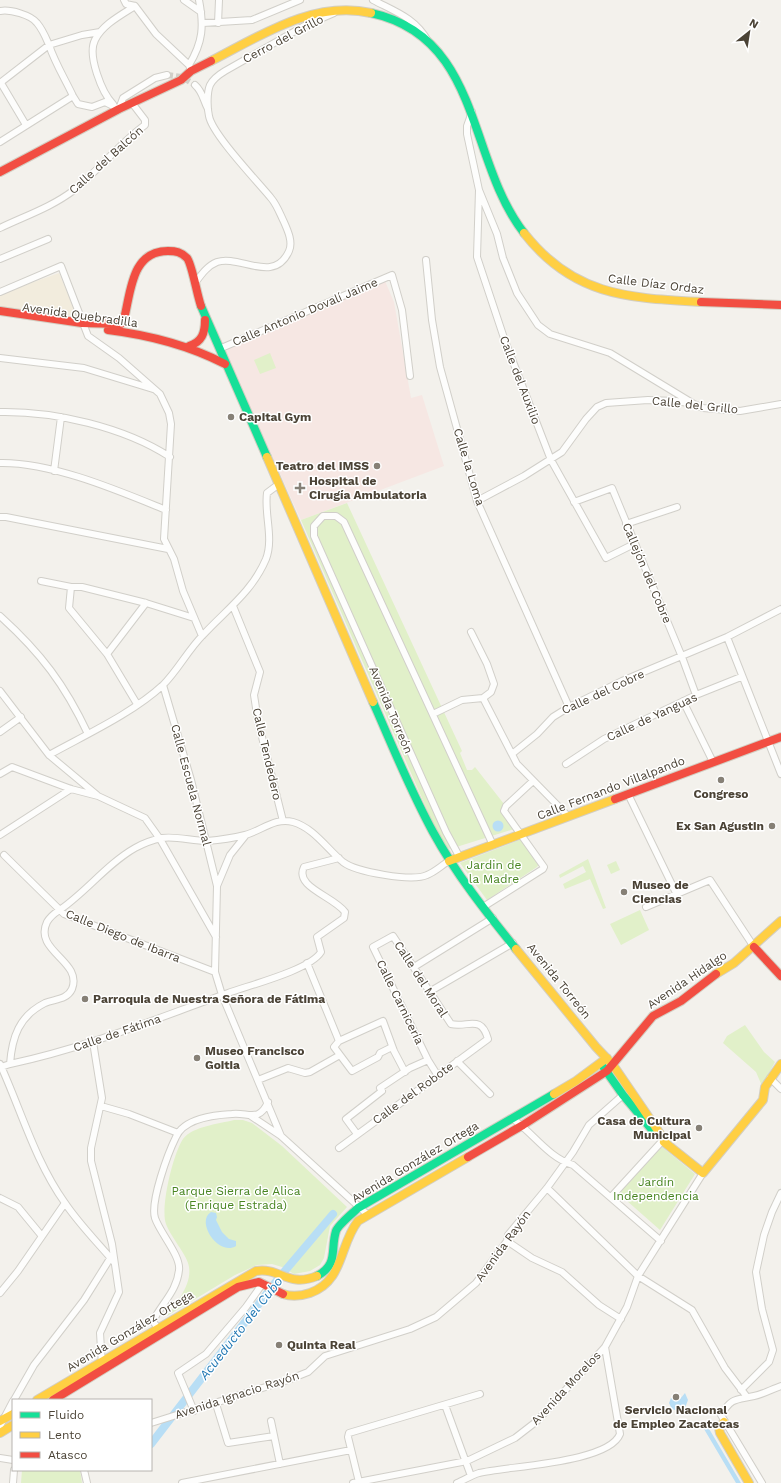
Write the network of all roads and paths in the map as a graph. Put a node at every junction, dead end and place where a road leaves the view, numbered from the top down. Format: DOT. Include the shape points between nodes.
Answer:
graph roads {
  1 [pos="124,0"];
  2 [pos="184,0"];
  3 [pos="199,0"];
  4 [pos="219,0"];
  5 [pos="300,0"];
  6 [pos="373,0"];
  7 [pos="135,3"];
  8 [pos="342,10"];
  9 [pos="0,11"];
  10 [pos="201,12"];
  11 [pos="203,23"];
  12 [pos="218,23"];
  13 [pos="100,32"];
  14 [pos="429,41"];
  15 [pos="49,45"];
  16 [pos="190,68"];
  17 [pos="167,75"];
  18 [pos="0,83"];
  19 [pos="195,85"];
  20 [pos="73,96"];
  21 [pos="132,104"];
  22 [pos="119,109"];
  23 [pos="208,109"];
  24 [pos="472,112"];
  25 [pos="26,125"];
  26 [pos="0,142"];
  27 [pos="0,172"];
  28 [pos="479,190"];
  29 [pos="0,228"];
  30 [pos="48,239"];
  31 [pos="0,259"];
  32 [pos="426,260"];
  33 [pos="195,283"];
  34 [pos="0,292"];
  35 [pos="781,305"];
  36 [pos="0,311"];
  37 [pos="205,315"];
  38 [pos="0,316"];
  39 [pos="83,325"];
  40 [pos="174,344"];
  41 [pos="189,346"];
  42 [pos="219,349"];
  43 [pos="0,358"];
  44 [pos="225,364"];
  45 [pos="410,376"];
  46 [pos="155,390"];
  47 [pos="694,404"];
  48 [pos="781,404"];
  49 [pos="0,412"];
  50 [pos="61,417"];
  51 [pos="170,456"];
  52 [pos="551,460"];
  53 [pos="0,463"];
  54 [pos="54,471"];
  55 [pos="279,484"];
  56 [pos="477,501"];
  57 [pos="574,502"];
  58 [pos="677,507"];
  59 [pos="166,510"];
  60 [pos="0,517"];
  61 [pos="626,524"];
  62 [pos="634,544"];
  63 [pos="168,549"];
  64 [pos="41,581"];
  65 [pos="71,587"];
  66 [pos="146,603"];
  67 [pos="233,606"];
  68 [pos="781,609"];
  69 [pos="0,616"];
  70 [pos="194,618"];
  71 [pos="471,632"];
  72 [pos="202,636"];
  73 [pos="727,637"];
  74 [pos="107,654"];
  75 [pos="682,657"];
  76 [pos="741,677"];
  77 [pos="163,685"];
  78 [pos="0,691"];
  79 [pos="696,695"];
  80 [pos="483,698"];
  81 [pos="683,701"];
  82 [pos="137,704"];
  83 [pos="569,706"];
  84 [pos="433,714"];
  85 [pos="21,716"];
  86 [pos="0,732"];
  87 [pos="88,734"];
  88 [pos="781,737"];
  89 [pos="769,742"];
  90 [pos="512,754"];
  91 [pos="49,755"];
  92 [pos="713,762"];
  93 [pos="566,764"];
  94 [pos="1,771"];
  95 [pos="781,774"];
  96 [pos="533,781"];
  97 [pos="71,789"];
  98 [pos="628,794"];
  99 [pos="98,796"];
  100 [pos="568,816"];
  101 [pos="283,821"];
  102 [pos="521,834"];
  103 [pos="0,835"];
  104 [pos="246,835"];
  105 [pos="160,839"];
  106 [pos="206,841"];
  107 [pos="492,843"];
  108 [pos="4,855"];
  109 [pos="459,856"];
  110 [pos="339,858"];
  111 [pos="449,861"];
  112 [pos="217,886"];
  113 [pos="677,895"];
  114 [pos="483,907"];
  115 [pos="646,907"];
  116 [pos="60,910"];
  117 [pos="493,918"];
  118 [pos="781,922"];
  119 [pos="393,936"];
  120 [pos="216,937"];
  121 [pos="513,943"];
  122 [pos="754,947"];
  123 [pos="307,964"];
  124 [pos="414,967"];
  125 [pos="215,972"];
  126 [pos="781,976"];
  127 [pos="429,992"];
  128 [pos="222,995"];
  129 [pos="488,1039"];
  130 [pos="93,1042"];
  131 [pos="340,1042"];
  132 [pos="392,1046"];
  133 [pos="340,1054"];
  134 [pos="428,1060"];
  135 [pos="604,1060"];
  136 [pos="458,1061"];
  137 [pos="10,1064"];
  138 [pos="781,1064"];
  139 [pos="1,1065"];
  140 [pos="610,1068"];
  141 [pos="405,1072"];
  142 [pos="438,1076"];
  143 [pos="770,1078"];
  144 [pos="258,1080"];
  145 [pos="781,1089"];
  146 [pos="490,1094"];
  147 [pos="623,1095"];
  148 [pos="268,1102"];
  149 [pos="101,1106"];
  150 [pos="251,1116"];
  151 [pos="513,1119"];
  152 [pos="523,1126"];
  153 [pos="178,1132"];
  154 [pos="357,1134"];
  155 [pos="282,1136"];
  156 [pos="665,1141"];
  157 [pos="339,1148"];
  158 [pos="565,1163"];
  159 [pos="703,1173"];
  160 [pos="547,1188"];
  161 [pos="781,1193"];
  162 [pos="611,1197"];
  163 [pos="0,1198"];
  164 [pos="65,1204"];
  165 [pos="358,1208"];
  166 [pos="368,1215"];
  167 [pos="41,1236"];
  168 [pos="507,1241"];
  169 [pos="661,1241"];
  170 [pos="113,1260"];
  171 [pos="638,1276"];
  172 [pos="263,1283"];
  173 [pos="0,1293"];
  174 [pos="622,1319"];
  175 [pos="160,1331"];
  176 [pos="605,1347"];
  177 [pos="340,1350"];
  178 [pos="103,1365"];
  179 [pos="781,1386"];
  180 [pos="741,1390"];
  181 [pos="480,1394"];
  182 [pos="747,1397"];
  183 [pos="14,1399"];
  184 [pos="39,1399"];
  185 [pos="54,1399"];
  186 [pos="12,1403"];
  187 [pos="216,1404"];
  188 [pos="445,1405"];
  189 [pos="194,1411"];
  190 [pos="12,1415"];
  191 [pos="271,1421"];
  192 [pos="1,1422"];
  193 [pos="724,1422"];
  194 [pos="152,1423"];
  195 [pos="12,1426"];
  196 [pos="0,1433"];
  197 [pos="274,1436"];
  198 [pos="351,1450"];
  199 [pos="0,1458"];
  200 [pos="12,1460"];
  201 [pos="467,1461"];
  202 [pos="280,1464"];
  203 [pos="14,1471"];
  204 [pos="84,1471"];
  205 [pos="471,1476"];
  206 [pos="356,1482"];
  207 [pos="13,1483"];
  208 [pos="86,1483"];
  209 [pos="182,1483"];
  210 [pos="457,1483"];
  211 [pos="749,1483"];
  212 [pos="762,1483"];
  1 -- 7 [label="street" via="126,4"];
  2 -- 10 [label="street"];
  3 -- 10 [label="street"];
  4 -- 12 [label="street"];
  5 -- 12 [label="street" via="252,20"];
  6 -- 14 [label="street" via="421,28"];
  7 -- 13 [label="street"];
  7 -- 16 [label="street" via="156,34"];
  8 -- 14 [label="street, Calle Díaz Ordaz" via="371,12 394,19"];
  8 -- 16 [label="street, Calle Díaz Ordaz" via="317,13 292,21"];
  8 -- 23 [label="street, Cerro del Grillo" via="304,26 225,70 210,86"];
  9 -- 15 [label="street" via="33,19"];
  10 -- 11 [label="street"];
  11 -- 12 [label="street"];
  11 -- 16 [label="street" via="203,31"];
  13 -- 15 [label="street"];
  13 -- 22 [label="street" via="94,41 96,70 104,94"];
  14 -- 24 [label="street, Calle Díaz Ordaz" via="450,64"];
  15 -- 18 [label="street"];
  15 -- 20 [label="street"];
  16 -- 21 [label="street, Calle Díaz Ordaz" via="181,80"];
  17 -- 22 [label="street" via="155,78 123,98"];
  18 -- 25 [label="street"];
  19 -- 23 [label="street" via="201,90"];
  20 -- 22 [label="street" via="81,105 92,106 105,102"];
  20 -- 25 [label="street"];
  21 -- 22 [label="street, Calle Díaz Ordaz"];
  21 -- 29 [label="street, Calle del Balcón" via="145,120 145,125 131,135 75,189 52,204"];
  22 -- 27 [label="street, Calle Díaz Ordaz"];
  23 -- 33 [label="street" via="210,121 251,177 274,202 291,245 286,256 278,264 252,267 231,260 223,261 206,269"];
  24 -- 28 [label="street" via="467,134"];
  24 -- 35 [label="street, Calle Díaz Ordaz" via="506,204 543,254 572,276 600,289 632,296"];
  25 -- 26 [label="street"];
  28 -- 47 [label="street" via="517,293 538,325 550,334 610,353"];
  28 -- 52 [label="street, Calle del Auxilio" via="477,257 505,340"];
  30 -- 31 [label="street"];
  32 -- 56 [label="street, Calle la Loma" via="440,367"];
  33 -- 37 [label="street"];
  33 -- 39 [label="street, Avenida Quebradilla" via="188,259 178,251 164,251 145,257 137,267 121,324"];
  34 -- 39 [label="street" via="61,266"];
  36 -- 39 [label="street, Avenida Quebradilla"];
  37 -- 41 [label="street" via="204,337 196,345"];
  37 -- 42 [label="street, Avenida Torreón"];
  38 -- 39 [label="street, Avenida Quebradilla"];
  39 -- 40 [label="street, Avenida Quebradilla"];
  39 -- 46 [label="street" via="88,336 119,358"];
  40 -- 41 [label="street"];
  40 -- 44 [label="street, Avenida Quebradilla" via="206,354"];
  41 -- 42 [label="street"];
  42 -- 44 [label="street, Avenida Torreón"];
  42 -- 45 [label="street, Calle Antonio Dovalí Jaime" via="392,275 402,310"];
  43 -- 46 [label="street" via="84,368"];
  44 -- 55 [label="street, Avenida Torreón"];
  46 -- 51 [label="street" via="164,401 171,424"];
  47 -- 48 [label="street, Calle del Grillo" via="703,408 740,411"];
  47 -- 52 [label="street, Calle del Grillo" via="648,400 606,403 586,419 562,452"];
  49 -- 50 [label="street"];
  50 -- 51 [label="street" via="136,439"];
  50 -- 54 [label="street"];
  51 -- 59 [label="street"];
  52 -- 56 [label="street, Calle del Grillo"];
  52 -- 57 [label="street, Calle del Auxilio"];
  53 -- 54 [label="street"];
  54 -- 59 [label="street"];
  55 -- 67 [label="street" via="267,496 269,543 266,558 244,595"];
  55 -- 111 [label="street, Avenida Torreón" via="416,800"];
  56 -- 83 [label="street, Calle la Loma"];
  57 -- 61 [label="street, Callejón del Cobre" via="612,488"];
  57 -- 62 [label="street, Calle del Auxilio" via="606,558"];
  58 -- 61 [label="street"];
  59 -- 63 [label="street" via="164,539"];
  60 -- 63 [label="street"];
  61 -- 62 [label="street, Callejón del Cobre"];
  62 -- 75 [label="street, Callejón del Cobre"];
  63 -- 70 [label="street" via="174,559"];
  64 -- 65 [label="street"];
  65 -- 66 [label="street" via="82,587"];
  65 -- 74 [label="street" via="69,608"];
  66 -- 70 [label="street"];
  66 -- 74 [label="street"];
  67 -- 72 [label="street"];
  67 -- 101 [label="street, Calle Tendedero" via="260,672 254,694 258,721"];
  68 -- 73 [label="street, Calle del Cobre"];
  69 -- 87 [label="street" via="29,642 53,672 78,711"];
  70 -- 72 [label="street"];
  71 -- 80 [label="street" via="494,684 491,692"];
  72 -- 77 [label="street"];
  73 -- 75 [label="street, Calle del Cobre"];
  73 -- 76 [label="street"];
  74 -- 82 [label="street"];
  75 -- 79 [label="street, Callejón del Cobre"];
  75 -- 83 [label="street, Calle del Cobre"];
  76 -- 79 [label="street, Calle de Yanguas"];
  76 -- 89 [label="street"];
  77 -- 82 [label="street"];
  77 -- 106 [label="street, Calle Escuela Normal"];
  78 -- 85 [label="street"];
  79 -- 81 [label="street, Calle de Yanguas"];
  80 -- 84 [label="street" via="462,700"];
  80 -- 90 [label="street"];
  81 -- 92 [label="street"];
  81 -- 93 [label="street, Calle de Yanguas" via="604,739"];
  82 -- 87 [label="street"];
  83 -- 90 [label="street, Calle del Cobre"];
  84 -- 107 [label="street"];
  84 -- 109 [label="street" via="344,522 336,516 323,516 314,526 314,536"];
  85 -- 86 [label="street"];
  85 -- 91 [label="street"];
  87 -- 91 [label="street"];
  88 -- 89 [label="street, Calle Fernando Villalpando"];
  89 -- 92 [label="street, Calle Fernando Villalpando"];
  89 -- 95 [label="street"];
  90 -- 96 [label="street" via="517,764"];
  91 -- 99 [label="street"];
  92 -- 98 [label="street, Calle Fernando Villalpando"];
  94 -- 97 [label="street" via="12,767"];
  96 -- 100 [label="street"];
  96 -- 102 [label="street" via="506,806 504,811"];
  97 -- 99 [label="street"];
  97 -- 103 [label="street"];
  98 -- 100 [label="street, Calle Fernando Villalpando"];
  98 -- 113 [label="street"];
  99 -- 105 [label="street" via="145,818"];
  100 -- 102 [label="street, Calle Fernando Villalpando"];
  101 -- 104 [label="street"];
  101 -- 110 [label="street" via="293,822 308,829"];
  102 -- 107 [label="street, Calle Fernando Villalpando"];
  102 -- 114 [label="street" via="543,864 543,869"];
  104 -- 106 [label="street"];
  104 -- 112 [label="street" via="230,854"];
  105 -- 106 [label="street" via="172,837"];
  105 -- 116 [label="street" via="147,841 133,849"];
  105 -- 120 [label="street"];
  106 -- 112 [label="street, Calle Escuela Normal"];
  107 -- 109 [label="street, Calle Fernando Villalpando"];
  108 -- 116 [label="street, Calle Diego de Ibarra"];
  109 -- 111 [label="street, Calle Fernando Villalpando"];
  110 -- 111 [label="street" via="345,863 363,869 395,877 413,878 427,875"];
  110 -- 123 [label="street" via="304,866 301,872 302,880 340,905 345,912 344,918 319,935 317,940 321,952"];
  111 -- 114 [label="street, Avenida Torreón"];
  112 -- 120 [label="street"];
  113 -- 115 [label="street"];
  113 -- 122 [label="street" via="710,880"];
  114 -- 117 [label="street, Avenida Torreón"];
  116 -- 125 [label="street, Calle Diego de Ibarra" via="64,914"];
  116 -- 137 [label="street" via="50,918 44,934 46,942 73,976 71,990 62,999 46,1003 31,1012 18,1027 11,1044"];
  117 -- 121 [label="street, Avenida Torreón"];
  117 -- 124 [label="street"];
  118 -- 122 [label="street, Avenida Hidalgo"];
  119 -- 124 [label="street, Calle del Moral"];
  119 -- 134 [label="street, Calle Carnicería" via="373,947"];
  120 -- 125 [label="street"];
  121 -- 127 [label="street"];
  121 -- 135 [label="street, Avenida Torreón"];
  122 -- 126 [label="street"];
  122 -- 140 [label="street, Avenida Hidalgo" via="681,1001 653,1016"];
  123 -- 128 [label="street, Calle de Fátima"];
  123 -- 131 [label="street"];
  124 -- 127 [label="street, Calle del Moral"];
  125 -- 128 [label="street"];
  127 -- 129 [label="street, Calle del Moral" via="451,1024 460,1026 474,1023 482,1027"];
  128 -- 130 [label="street, Calle de Fátima"];
  128 -- 144 [label="street"];
  129 -- 136 [label="street, Calle del Robote"];
  130 -- 137 [label="street, Calle de Fátima"];
  130 -- 149 [label="street"];
  131 -- 132 [label="street" via="383,1021"];
  131 -- 133 [label="street" via="334,1047"];
  132 -- 133 [label="street" via="380,1053 378,1058 352,1071"];
  132 -- 141 [label="street"];
  133 -- 144 [label="street" via="310,1072 288,1068"];
  134 -- 141 [label="street"];
  134 -- 142 [label="street, Calle Carnicería"];
  135 -- 140 [label="street, Avenida Torreón"];
  135 -- 151 [label="street, Avenida González Ortega" via="576,1081"];
  136 -- 142 [label="street, Calle del Robote"];
  136 -- 146 [label="street"];
  137 -- 139 [label="street, Calle de Fátima"];
  138 -- 143 [label="street"];
  139 -- 164 [label="street" via="36,1152"];
  140 -- 147 [label="street"];
  140 -- 152 [label="street, Avenida González Ortega"];
  140 -- 156 [label="street"];
  141 -- 154 [label="street" via="380,1088 382,1091 346,1119"];
  142 -- 154 [label="street, Calle del Robote"];
  143 -- 145 [label="street"];
  143 -- 159 [label="street" via="765,1087 763,1100"];
  144 -- 148 [label="street"];
  147 -- 156 [label="street"];
  147 -- 158 [label="street, Avenida Rayón" via="589,1125"];
  148 -- 150 [label="street" via="265,1109"];
  148 -- 155 [label="street"];
  149 -- 153 [label="street"];
  149 -- 170 [label="street" via="91,1148 91,1161 112,1244"];
  150 -- 153 [label="street" via="234,1113 196,1120"];
  150 -- 155 [label="street"];
  151 -- 152 [label="street"];
  151 -- 165 [label="street, Avenida González Ortega"];
  152 -- 158 [label="street"];
  152 -- 166 [label="street, Avenida González Ortega"];
  153 -- 175 [label="street" via="164,1168 154,1206 155,1218 180,1269 175,1289 153,1321"];
  154 -- 157 [label="street, Calle del Robote"];
  155 -- 165 [label="street"];
  156 -- 159 [label="street"];
  156 -- 162 [label="street"];
  158 -- 160 [label="street, Avenida Rayón"];
  158 -- 162 [label="street" via="573,1165"];
  159 -- 169 [label="street, Avenida Morelos"];
  160 -- 168 [label="street, Avenida Rayón" via="508,1235"];
  160 -- 171 [label="street"];
  161 -- 180 [label="street" via="762,1240 756,1272 762,1309 773,1350 769,1362"];
  162 -- 169 [label="street"];
  163 -- 167 [label="street" via="18,1207"];
  164 -- 167 [label="street"];
  164 -- 170 [label="street"];
  165 -- 166 [label="street"];
  165 -- 175 [label="street, Avenida González Ortega" via="338,1226 331,1262 313,1278 297,1281 286,1279 266,1269 256,1271"];
  166 -- 172 [label="street, Avenida González Ortega" via="354,1225 337,1273 324,1287 302,1296 294,1296 280,1293"];
  167 -- 173 [label="street"];
  168 -- 174 [label="street" via="532,1258 562,1272 599,1305"];
  168 -- 177 [label="street, Avenida Rayón" via="476,1283 436,1317 410,1329"];
  169 -- 171 [label="street, Avenida Morelos"];
  170 -- 178 [label="street" via="119,1292 100,1332"];
  170 -- 183 [label="street" via="34,1366"];
  171 -- 174 [label="street, Avenida Morelos"];
  171 -- 180 [label="street" via="692,1310 725,1368"];
  172 -- 175 [label="street, Avenida González Ortega" via="250,1283 237,1289"];
  172 -- 189 [label="street" via="206,1354 178,1373"];
  174 -- 176 [label="street, Avenida Morelos"];
  175 -- 178 [label="street, Avenida González Ortega"];
  176 -- 201 [label="street, Avenida Morelos" via="537,1422 515,1438"];
  176 -- 205 [label="street" via="620,1434 618,1440 568,1461"];
  177 -- 187 [label="street, Avenida Ignacio Rayón" via="325,1356 308,1372"];
  178 -- 184 [label="street, Avenida González Ortega"];
  178 -- 185 [label="street, Avenida González Ortega"];
  179 -- 182 [label="street"];
  180 -- 182 [label="street"];
  181 -- 188 [label="street"];
  182 -- 193 [label="street" via="737,1398 730,1403 721,1415"];
  186 -- 192 [label="street"];
  187 -- 189 [label="street, Avenida Ignacio Rayón"];
  187 -- 197 [label="street" via="228,1443"];
  188 -- 198 [label="street" via="349,1435"];
  188 -- 201 [label="street"];
  189 -- 194 [label="street, Avenida Ignacio Rayón"];
  190 -- 192 [label="street"];
  191 -- 197 [label="street"];
  193 -- 211 [label="street" via="719,1428 720,1433"];
  193 -- 212 [label="street"];
  195 -- 196 [label="street"];
  197 -- 202 [label="street"];
  198 -- 202 [label="street"];
  198 -- 206 [label="street"];
  199 -- 200 [label="street"];
  201 -- 205 [label="street"];
  201 -- 206 [label="street, Avenida Morelos"];
  202 -- 209 [label="street"];
  203 -- 207 [label="street"];
  204 -- 208 [label="street"];
  205 -- 210 [label="street"];
}
